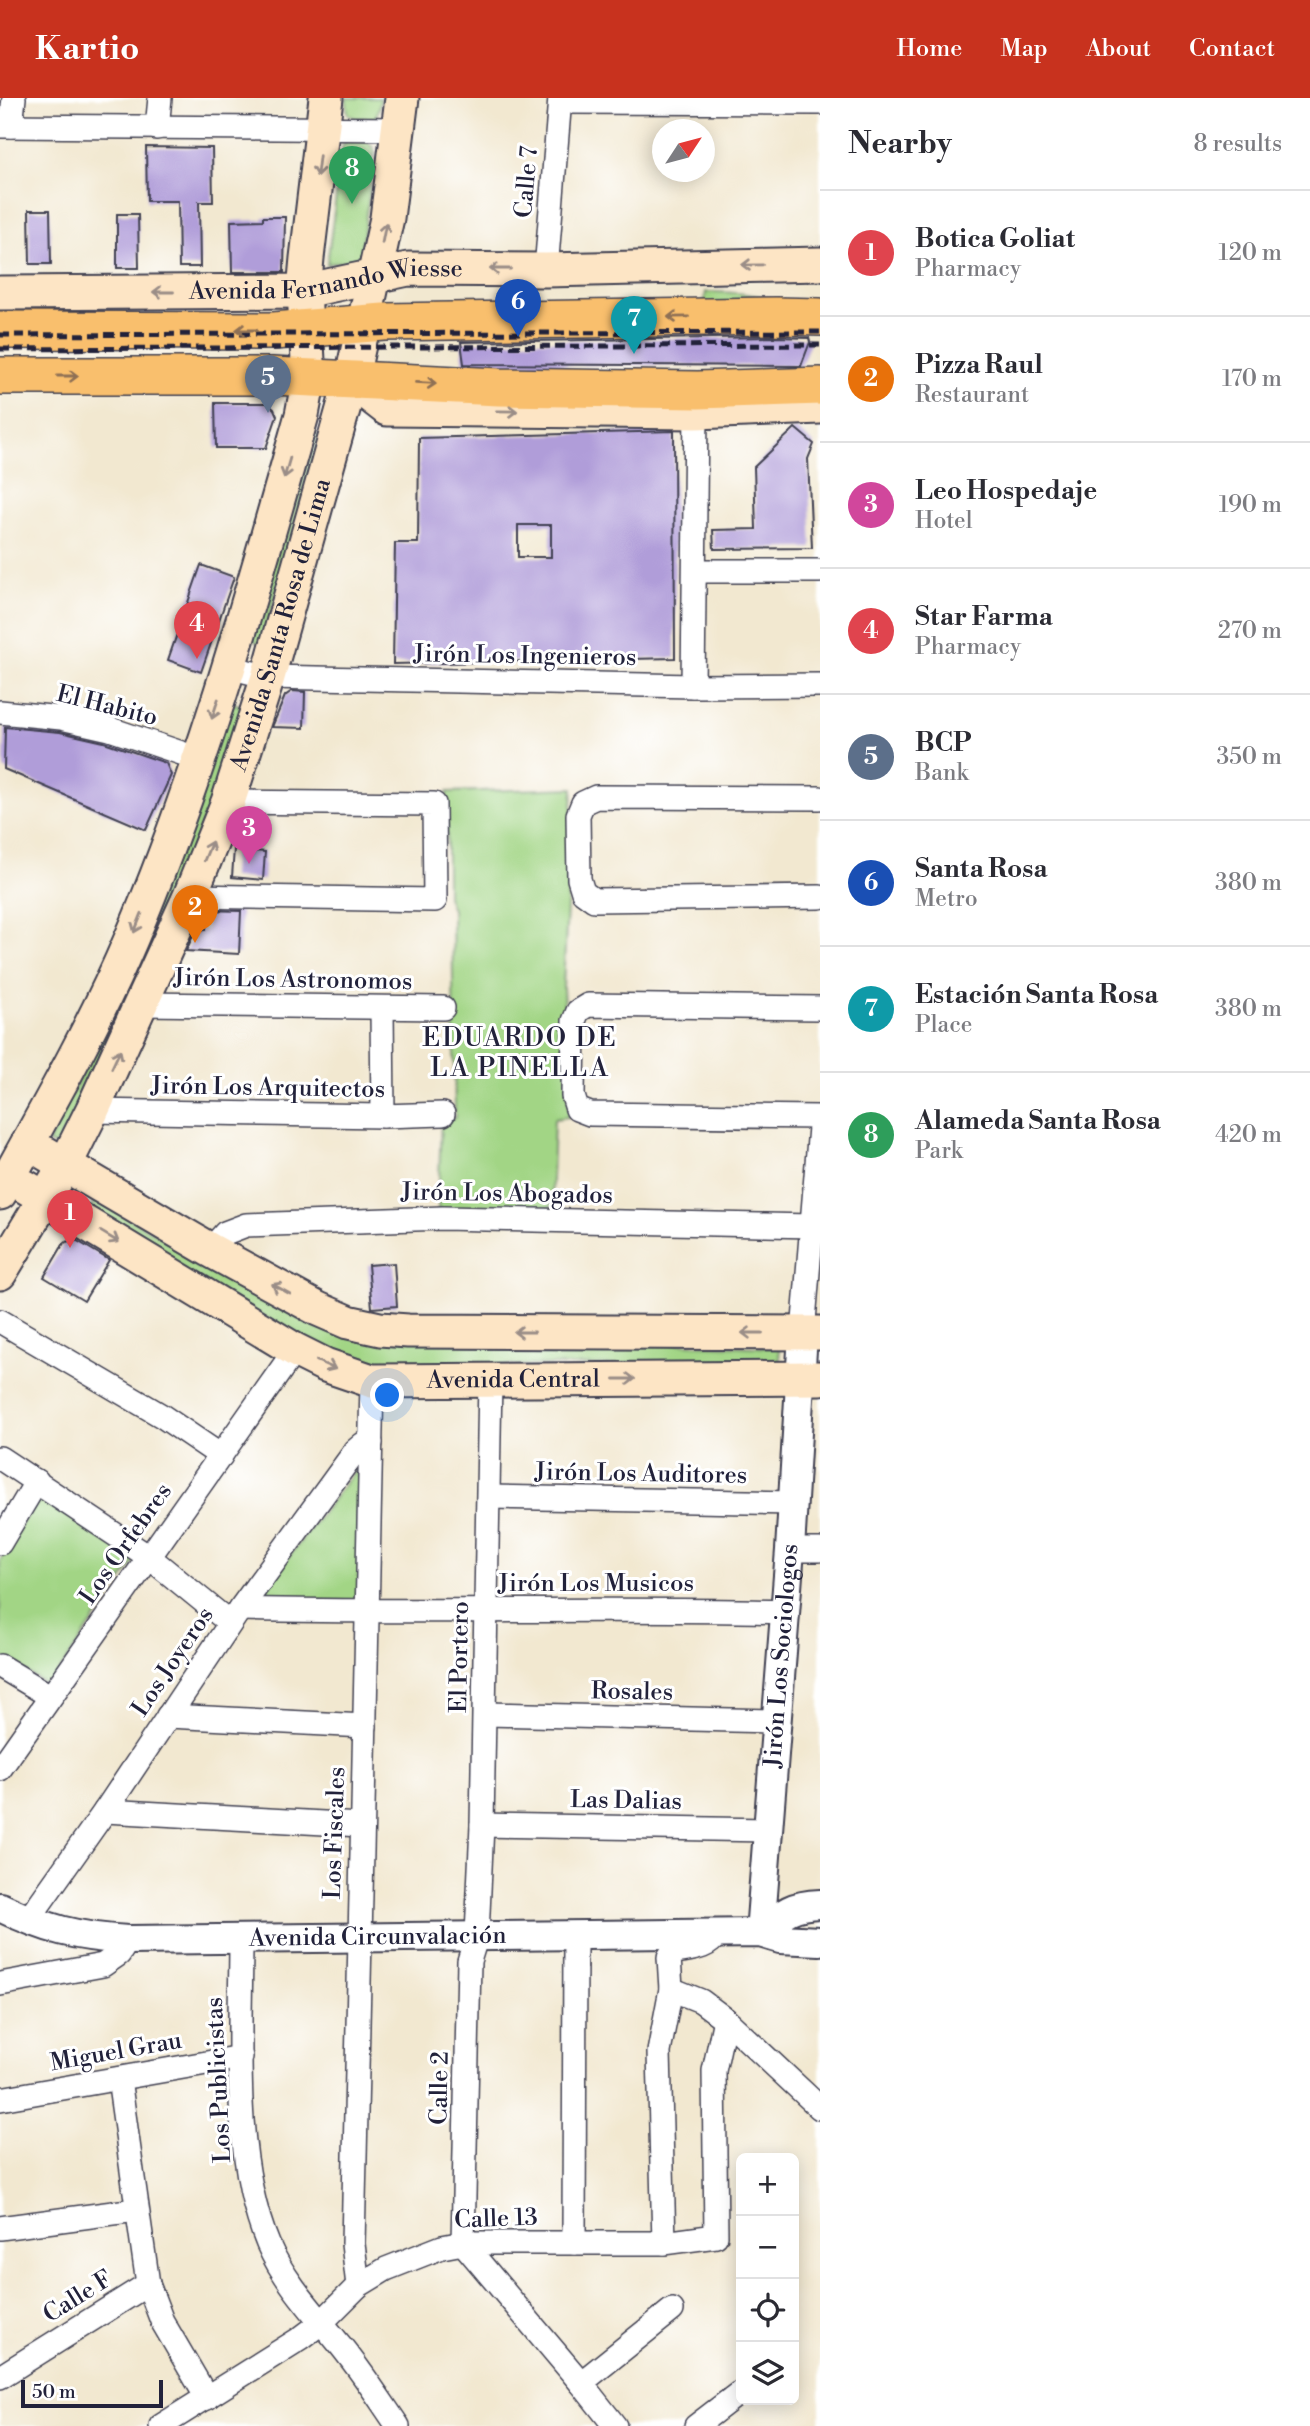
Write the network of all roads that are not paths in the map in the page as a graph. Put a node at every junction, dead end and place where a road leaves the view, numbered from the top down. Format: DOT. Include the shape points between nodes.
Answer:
graph roads {
  1 [pos="14,98"];
  2 [pos="160,98"];
  3 [pos="560,100"];
  4 [pos="820,103"];
  5 [pos="324,113"];
  6 [pos="400,113"];
  7 [pos="6,126"];
  8 [pos="157,128"];
  9 [pos="820,264"];
  10 [pos="546,270"];
  11 [pos="375,275"];
  12 [pos="304,291"];
  13 [pos="0,293"];
  14 [pos="820,317"];
  15 [pos="363,323"];
  16 [pos="305,329"];
  17 [pos="0,330"];
  18 [pos="0,376"];
  19 [pos="309,378"];
  20 [pos="351,381"];
  21 [pos="820,386"];
  22 [pos="820,407"];
  23 [pos="696,412"];
  24 [pos="302,415"];
  25 [pos="340,419"];
  26 [pos="277,504"];
  27 [pos="313,513"];
  28 [pos="695,570"];
  29 [pos="820,571"];
  30 [pos="229,667"];
  31 [pos="268,677"];
  32 [pos="820,685"];
  33 [pos="693,686"];
  34 [pos="0,712"];
  35 [pos="199,759"];
  36 [pos="820,798"];
  37 [pos="228,802"];
  38 [pos="190,896"];
  39 [pos="820,897"];
  40 [pos="142,1004"];
  41 [pos="443,1007"];
  42 [pos="820,1007"];
  43 [pos="382,1008"];
  44 [pos="92,1111"];
  45 [pos="443,1114"];
  46 [pos="383,1116"];
  47 [pos="820,1117"];
  48 [pos="820,1127"];
  49 [pos="28,1143"];
  50 [pos="65,1165"];
  51 [pos="4,1185"];
  52 [pos="46,1198"];
  53 [pos="812,1226"];
  54 [pos="210,1250"];
  55 [pos="0,1273"];
  56 [pos="0,1321"];
  57 [pos="812,1333"];
  58 [pos="295,1350"];
  59 [pos="810,1378"];
  60 [pos="490,1380"];
  61 [pos="372,1381"];
  62 [pos="371,1443"];
  63 [pos="221,1456"];
  64 [pos="0,1458"];
  65 [pos="37,1481"];
  66 [pos="489,1497"];
  67 [pos="793,1503"];
  68 [pos="0,1543"];
  69 [pos="790,1550"];
  70 [pos="820,1550"];
  71 [pos="149,1557"];
  72 [pos="486,1610"];
  73 [pos="369,1612"];
  74 [pos="785,1612"];
  75 [pos="235,1616"];
  76 [pos="0,1666"];
  77 [pos="50,1696"];
  78 [pos="486,1714"];
  79 [pos="168,1716"];
  80 [pos="776,1721"];
  81 [pos="365,1726"];
  82 [pos="0,1769"];
  83 [pos="105,1811"];
  84 [pos="361,1825"];
  85 [pos="482,1825"];
  86 [pos="768,1830"];
  87 [pos="820,1904"];
  88 [pos="0,1907"];
  89 [pos="28,1920"];
  90 [pos="760,1933"];
  91 [pos="575,1934"];
  92 [pos="477,1935"];
  93 [pos="716,1935"];
  94 [pos="359,1937"];
  95 [pos="241,1939"];
  96 [pos="128,1940"];
  97 [pos="820,1941"];
  98 [pos="0,1984"];
  99 [pos="671,1989"];
  100 [pos="725,2019"];
  101 [pos="241,2057"];
  102 [pos="779,2071"];
  103 [pos="119,2079"];
  104 [pos="820,2088"];
  105 [pos="0,2099"];
  106 [pos="820,2108"];
  107 [pos="136,2210"];
  108 [pos="0,2228"];
  109 [pos="463,2243"];
  110 [pos="574,2243"];
  111 [pos="664,2243"];
  112 [pos="148,2284"];
  113 [pos="358,2286"];
  114 [pos="672,2310"];
  115 [pos="321,2323"];
  116 [pos="0,2377"];
  117 [pos="581,2383"];
  118 [pos="736,2395"];
  119 [pos="207,2398"];
  120 [pos="161,2426"];
  121 [pos="398,2426"];
  122 [pos="615,2426"];
  123 [pos="696,2426"];
  1 -- 7 [label="street"];
  2 -- 8 [label="street"];
  3 -- 4 [label="street"];
  3 -- 10 [label="street, Calle 7"];
  5 -- 6 [label="street"];
  5 -- 8 [label="street"];
  5 -- 12 [label="main road, Avenida Santa Rosa de Lima, one-way"];
  11 -- 6 [label="main road, Avenida Santa Rosa de Lima, one-way"];
  7 -- 8 [label="street"];
  9 -- 10 [label="main road, Avenida Fernando Wiesse, one-way"];
  10 -- 11 [label="main road, Avenida Fernando Wiesse, one-way" via="408,269"];
  11 -- 12 [label="main road, Avenida Fernando Wiesse"];
  11 -- 15 [label="main road, Avenida Santa Rosa de Lima"];
  12 -- 13 [label="main road, Avenida Fernando Wiesse, one-way"];
  12 -- 16 [label="main road, Avenida Santa Rosa de Lima"];
  14 -- 15 [label="main road, Avenida Fernando Wiesse, one-way"];
  15 -- 16 [label="main road, Avenida Fernando Wiesse"];
  15 -- 20 [label="main road, Avenida Santa Rosa de Lima"];
  16 -- 17 [label="main road, Avenida Fernando Wiesse, one-way"];
  16 -- 19 [label="main road, Avenida Santa Rosa de Lima"];
  18 -- 19 [label="main road, one-way"];
  19 -- 20 [label="main road"];
  19 -- 24 [label="main road, Avenida Santa Rosa de Lima"];
  20 -- 21 [label="main road, one-way" via="698,390"];
  20 -- 23 [label="main road, one-way" via="387,410"];
  20 -- 25 [label="main road, Avenida Santa Rosa de Lima"];
  22 -- 23 [label="main road"];
  23 -- 28 [label="street"];
  24 -- 25 [label="main road"];
  24 -- 26 [label="main road, Avenida Santa Rosa de Lima, one-way"];
  25 -- 27 [label="main road, Avenida Santa Rosa de Lima"];
  26 -- 27 [label="main road"];
  26 -- 30 [label="main road, Avenida Santa Rosa de Lima"];
  27 -- 31 [label="main road, Avenida Santa Rosa de Lima"];
  28 -- 29 [label="street"];
  28 -- 33 [label="street"];
  30 -- 31 [label="street, Jirón Los Ingenieros"];
  30 -- 35 [label="main road, Avenida Santa Rosa de Lima, one-way"];
  31 -- 33 [label="street, Jirón Los Ingenieros"];
  31 -- 37 [label="main road, Avenida Santa Rosa de Lima"];
  32 -- 33 [label="street, Jirón Los Ingenieros"];
  34 -- 35 [label="street, El Habito" via="110,729"];
  35 -- 49 [label="main road, Avenida Santa Rosa de Lima, one-way" via="131,940"];
  36 -- 39 [label="street" via="596,797 583,803 578,816 579,879 583,892 594,900"];
  38 -- 37 [label="main road, Avenida Santa Rosa de Lima, one-way"];
  37 -- 38 [label="street" via="435,804 435,900"];
  38 -- 40 [label="main road, Avenida Santa Rosa de Lima"];
  40 -- 43 [label="street, Jirón Los Astronomos"];
  44 -- 40 [label="main road, Avenida Santa Rosa de Lima, one-way"];
  41 -- 43 [label="street, Jirón Los Astronomos"];
  42 -- 47 [label="street" via="588,1005 578,1011 574,1021 573,1096 577,1109 590,1114"];
  43 -- 46 [label="street"];
  44 -- 46 [label="street, Jirón Los Arquitectos"];
  44 -- 50 [label="main road, Avenida Santa Rosa de Lima"];
  45 -- 46 [label="street, Jirón Los Arquitectos"];
  48 -- 53 [label="street, Jirón Los Sociologos"];
  49 -- 50 [label="main road, Avenida Central"];
  49 -- 51 [label="main road, Avenida Santa Rosa de Lima"];
  50 -- 52 [label="main road, Avenida Santa Rosa de Lima"];
  50 -- 54 [label="main road, Avenida Central"];
  51 -- 52 [label="main road, Avenida Central"];
  52 -- 55 [label="main road, Avenida Santa Rosa de Lima"];
  52 -- 58 [label="main road, Avenida Central, one-way"];
  53 -- 54 [label="street, Jirón Los Abogados" via="443,1217 246,1225 225,1233"];
  53 -- 57 [label="street, Jirón Los Sociologos"];
  57 -- 54 [label="main road, Avenida Central, one-way" via="380,1329 318,1309"];
  56 -- 63 [label="street"];
  57 -- 59 [label="street, Jirón Los Sociologos"];
  58 -- 61 [label="main road, Avenida Central, one-way"];
  58 -- 63 [label="street, Los Orfebres"];
  60 -- 59 [label="main road, Avenida Central, one-way"];
  59 -- 67 [label="street, Jirón Los Sociologos"];
  60 -- 61 [label="main road, Avenida Central"];
  60 -- 66 [label="street, El Portero"];
  61 -- 62 [label="street, Los Fiscales"];
  62 -- 73 [label="street, Los Fiscales"];
  62 -- 75 [label="street, Los Joyeros" via="356,1450"];
  63 -- 71 [label="street, Los Orfebres"];
  64 -- 65 [label="street"];
  65 -- 68 [label="street"];
  65 -- 71 [label="street"];
  66 -- 67 [label="street, Jirón Los Auditores"];
  66 -- 72 [label="street, El Portero"];
  67 -- 69 [label="street, Jirón Los Sociologos"];
  69 -- 70 [label="street"];
  69 -- 74 [label="street, Jirón Los Sociologos"];
  71 -- 75 [label="street"];
  71 -- 77 [label="street, Los Orfebres"];
  72 -- 73 [label="street, Jirón Los Musicos"];
  72 -- 74 [label="street, Jirón Los Musicos"];
  72 -- 78 [label="street, El Portero"];
  73 -- 75 [label="street, Jirón Los Musicos"];
  73 -- 81 [label="street, Los Fiscales"];
  74 -- 80 [label="street, Jirón Los Sociologos"];
  75 -- 79 [label="street, Los Joyeros"];
  76 -- 77 [label="street"];
  77 -- 82 [label="street, Los Orfebres"];
  78 -- 80 [label="street, Rosales"];
  78 -- 85 [label="street, El Portero"];
  79 -- 81 [label="street"];
  79 -- 83 [label="street, Los Joyeros"];
  80 -- 86 [label="street, Jirón Los Sociologos"];
  81 -- 84 [label="street, Los Fiscales"];
  83 -- 84 [label="street"];
  83 -- 89 [label="street, Los Joyeros"];
  84 -- 94 [label="street, Los Fiscales"];
  85 -- 86 [label="street, Las Dalias"];
  85 -- 92 [label="street, El Portero"];
  86 -- 90 [label="street, Jirón Los Sociologos"];
  87 -- 90 [label="street" via="786,1910"];
  88 -- 89 [label="street, Avenida Circunvalación"];
  89 -- 96 [label="street, Avenida Circunvalación" via="57,1931"];
  90 -- 93 [label="street, Avenida Circunvalación"];
  90 -- 97 [label="street, Avenida Circunvalación"];
  91 -- 92 [label="street, Avenida Circunvalación"];
  91 -- 93 [label="street, Avenida Circunvalación"];
  91 -- 110 [label="street"];
  92 -- 94 [label="street, Avenida Circunvalación"];
  92 -- 109 [label="street, Calle 2" via="469,1961"];
  93 -- 99 [label="street" via="706,1945 672,1953"];
  94 -- 95 [label="street, Avenida Circunvalación"];
  94 -- 113 [label="street, Los Fiscales" via="353,2244"];
  95 -- 96 [label="street, Avenida Circunvalación"];
  95 -- 101 [label="street, Los Publicistas"];
  96 -- 98 [label="street" via="119,1954 103,1965"];
  99 -- 100 [label="street" via="701,2001"];
  99 -- 111 [label="street" via="659,2052"];
  100 -- 102 [label="street"];
  100 -- 111 [label="street, Calle 13" via="714,2071 718,2234"];
  101 -- 103 [label="street, Miguel Grau"];
  101 -- 115 [label="street, Los Publicistas" via="244,2137 256,2210 269,2247"];
  102 -- 104 [label="street"];
  102 -- 106 [label="street"];
  103 -- 105 [label="street, Miguel Grau"];
  103 -- 107 [label="street"];
  107 -- 108 [label="street"];
  107 -- 112 [label="street"];
  109 -- 110 [label="street, Calle 13"];
  109 -- 113 [label="street, Calle 13" via="417,2255"];
  109 -- 117 [label="street"];
  110 -- 111 [label="street, Calle 13"];
  112 -- 116 [label="street, Calle F"];
  112 -- 119 [label="street" via="162,2321"];
  113 -- 115 [label="street, Calle 13"];
  114 -- 117 [label="street"];
  115 -- 119 [label="street, Calle 13"];
  115 -- 121 [label="street, Los Publicistas"];
  117 -- 122 [label="street"];
  118 -- 123 [label="street"];
  119 -- 120 [label="street, Calle 13"];
}
